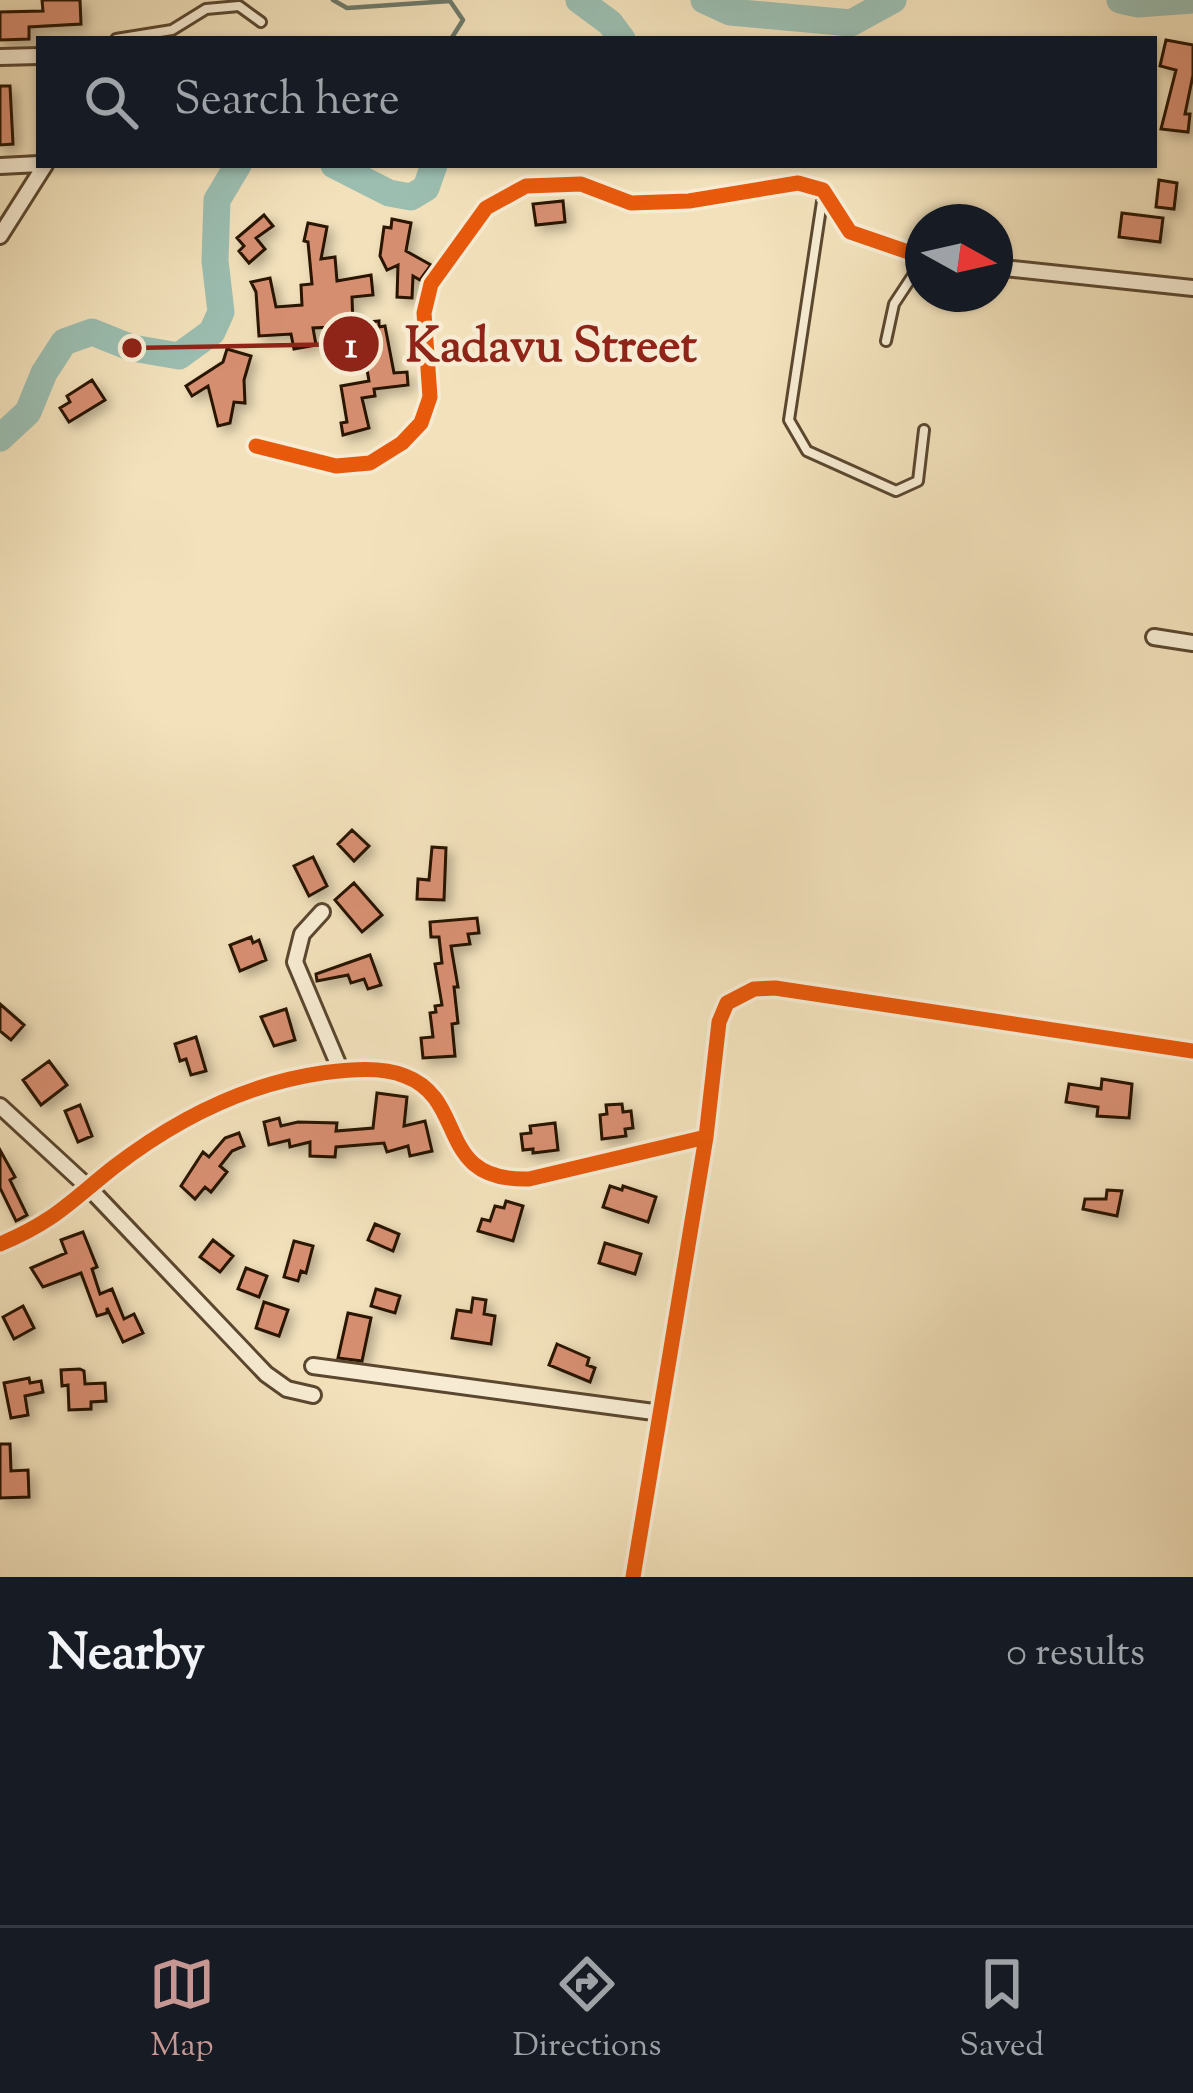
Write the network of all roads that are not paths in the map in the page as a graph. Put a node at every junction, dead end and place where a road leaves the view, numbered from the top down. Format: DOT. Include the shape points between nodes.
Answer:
graph roads {
  1 [pos="261,22"];
  2 [pos="135,36"];
  3 [pos="36,56"];
  4 [pos="0,57"];
  5 [pos="36,164"];
  6 [pos="0,166"];
  7 [pos="40,168"];
  8 [pos="824,190"];
  9 [pos="0,236"];
  10 [pos="905,252"];
  11 [pos="1013,269"];
  12 [pos="905,287"];
  13 [pos="1193,288"];
  14 [pos="886,340"];
  15 [pos="924,430"];
  16 [pos="256,446"];
  17 [pos="1154,637"];
  18 [pos="1193,643"];
  19 [pos="322,912"];
  20 [pos="1193,1051"];
  21 [pos="341,1071"];
  22 [pos="0,1106"];
  23 [pos="706,1137"];
  24 [pos="90,1189"];
  25 [pos="0,1244"];
  26 [pos="313,1366"];
  27 [pos="314,1395"];
  28 [pos="661,1413"];
  29 [pos="633,1577"];
  1 -- 2 [label="lane" via="239,6 206,8 172,30"];
  3 -- 4 [label="street"];
  5 -- 6 [label="street"];
  7 -- 9 [label="street"];
  8 -- 10 [label="street" via="850,232"];
  8 -- 15 [label="lane" via="789,420 807,452 896,491 918,481"];
  8 -- 16 [label="street" via="798,183 632,202 581,184 526,186 486,208 431,284 424,313 430,398 422,423 402,443 370,463 336,466"];
  11 -- 13 [label="street"];
  12 -- 14 [label="lane"];
  17 -- 18 [label="street"];
  19 -- 21 [label="street" via="302,934 295,962"];
  20 -- 23 [label="street" via="754,989 727,1003 719,1022"];
  21 -- 23 [label="street" via="418,1081 468,1160 507,1179"];
  21 -- 24 [label="street" via="261,1086 194,1115"];
  22 -- 24 [label="street"];
  23 -- 28 [label="street"];
  24 -- 25 [label="street" via="64,1212"];
  24 -- 27 [label="street" via="266,1374"];
  26 -- 28 [label="street"];
  28 -- 29 [label="street"];
}
